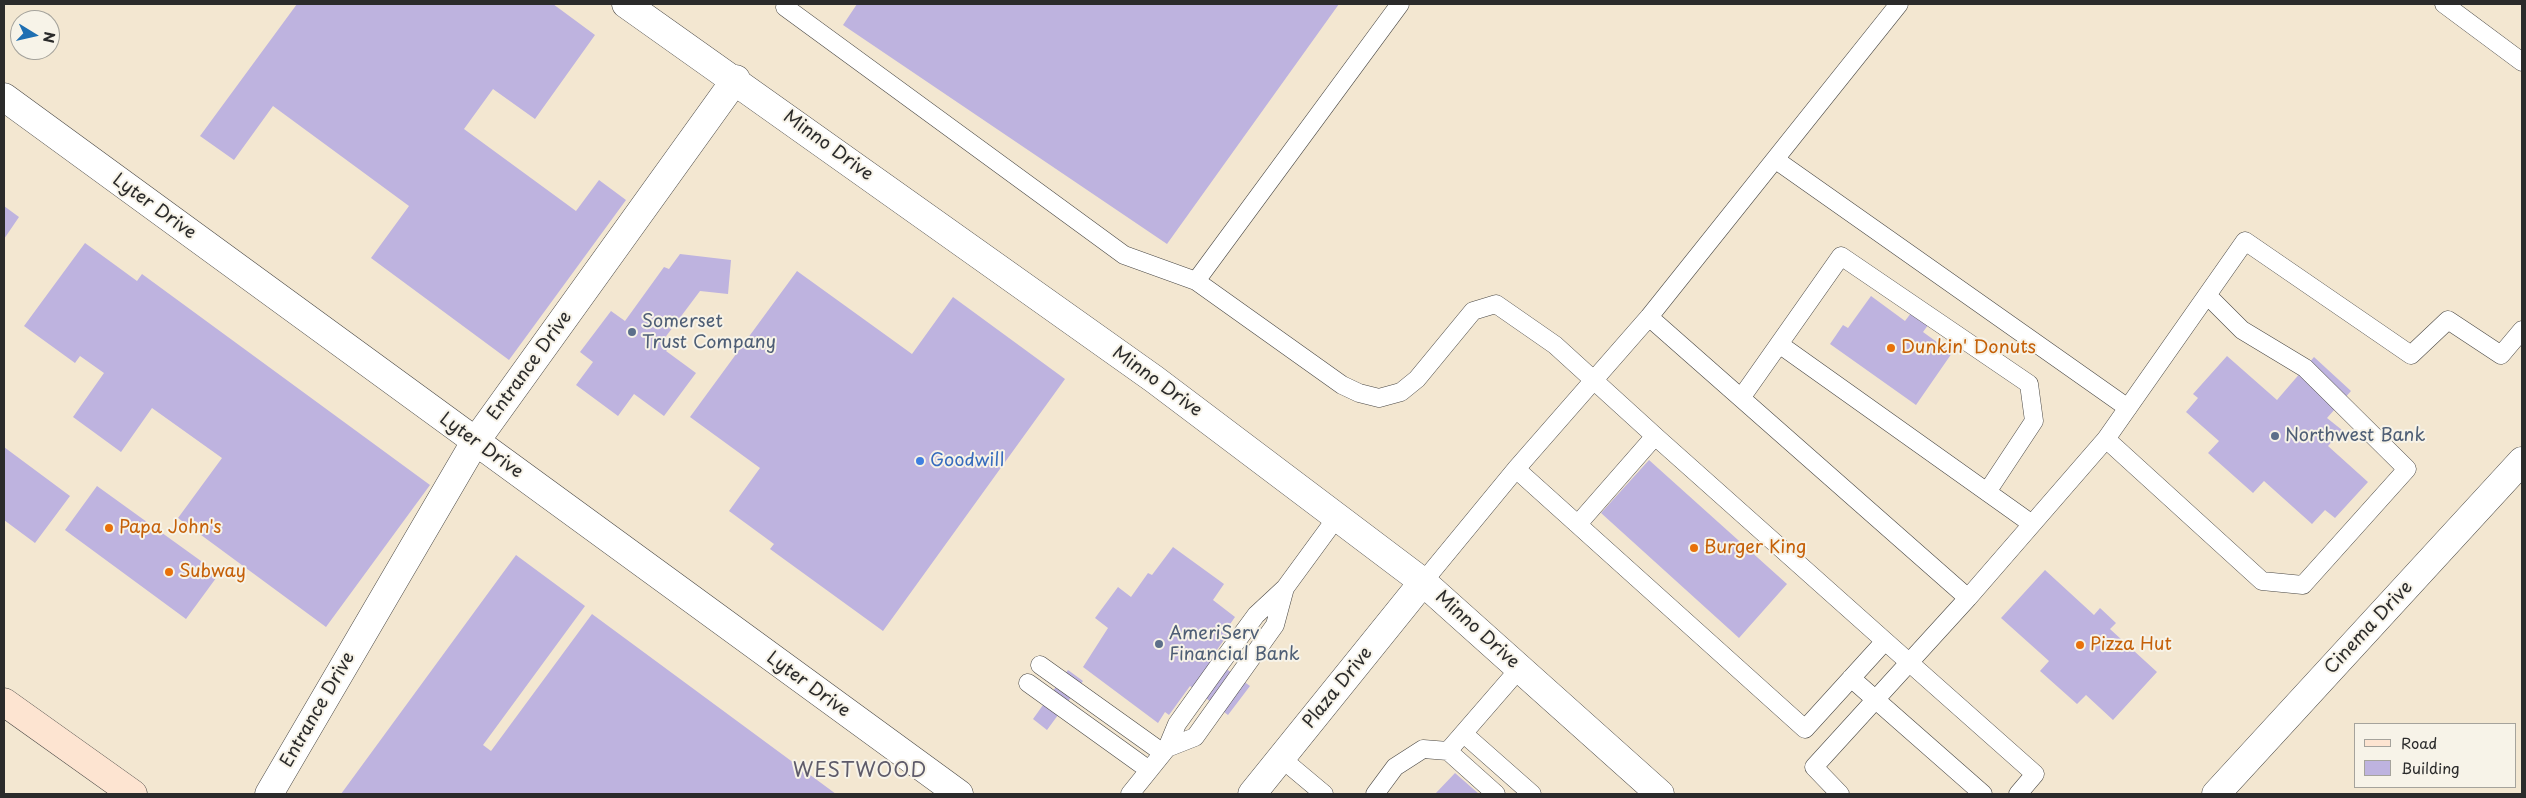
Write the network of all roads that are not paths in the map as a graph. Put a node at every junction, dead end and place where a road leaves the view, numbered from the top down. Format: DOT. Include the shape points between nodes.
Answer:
graph roads {
  1 [pos="626,4"];
  2 [pos="1400,4"];
  3 [pos="1899,4"];
  4 [pos="2444,4"];
  5 [pos="785,7"];
  6 [pos="2522,62"];
  7 [pos="736,80"];
  8 [pos="4,97"];
  9 [pos="1776,160"];
  10 [pos="1196,281"];
  11 [pos="2207,295"];
  12 [pos="1649,317"];
  13 [pos="2522,330"];
  14 [pos="1779,344"];
  15 [pos="1593,379"];
  16 [pos="1740,398"];
  17 [pos="2128,408"];
  18 [pos="1655,436"];
  19 [pos="2106,439"];
  20 [pos="475,442"];
  21 [pos="2522,461"];
  22 [pos="1516,469"];
  23 [pos="1987,492"];
  24 [pos="1337,517"];
  25 [pos="1578,524"];
  26 [pos="2032,524"];
  27 [pos="1424,582"];
  28 [pos="1968,598"];
  29 [pos="1885,641"];
  30 [pos="1908,662"];
  31 [pos="1040,665"];
  32 [pos="1520,668"];
  33 [pos="1851,678"];
  34 [pos="1028,683"];
  35 [pos="1875,700"];
  36 [pos="4,702"];
  37 [pos="1464,734"];
  38 [pos="1165,751"];
  39 [pos="1448,751"];
  40 [pos="1281,758"];
  41 [pos="1149,770"];
  42 [pos="132,794"];
  43 [pos="269,794"];
  44 [pos="959,794"];
  45 [pos="1130,794"];
  46 [pos="1252,794"];
  47 [pos="1324,794"];
  48 [pos="1375,794"];
  49 [pos="1496,794"];
  50 [pos="1532,794"];
  51 [pos="1660,794"];
  52 [pos="1840,794"];
  53 [pos="1983,794"];
  54 [pos="2018,794"];
  55 [pos="2216,794"];
  1 -- 7 [label="street, Minno Drive"];
  2 -- 10 [label="lane"];
  3 -- 9 [label="lane"];
  4 -- 6 [label="lane"];
  5 -- 10 [label="lane" via="1124,255"];
  7 -- 20 [label="street, Entrance Drive"];
  7 -- 24 [label="street, Minno Drive" via="1154,379"];
  8 -- 20 [label="street, Lyter Drive"];
  9 -- 12 [label="lane"];
  9 -- 17 [label="lane"];
  10 -- 15 [label="lane" via="1342,385 1378,398 1401,392 1417,379 1473,311 1496,304 1555,345"];
  11 -- 13 [label="lane" via="2245,241 2411,355 2448,320 2501,355"];
  11 -- 17 [label="lane"];
  11 -- 19 [label="lane" via="2242,330 2304,368 2407,469 2303,585 2262,581"];
  12 -- 15 [label="lane"];
  12 -- 16 [label="lane"];
  14 -- 16 [label="lane"];
  14 -- 23 [label="lane"];
  14 -- 23 [label="lane" via="1841,256 2029,384 2034,421"];
  15 -- 18 [label="lane"];
  15 -- 22 [label="lane"];
  16 -- 28 [label="lane"];
  17 -- 19 [label="lane"];
  18 -- 25 [label="lane"];
  18 -- 29 [label="lane"];
  19 -- 26 [label="lane"];
  20 -- 43 [label="street, Entrance Drive"];
  20 -- 44 [label="street, Lyter Drive"];
  21 -- 55 [label="street, Cinema Drive"];
  22 -- 25 [label="lane"];
  22 -- 27 [label="lane"];
  23 -- 26 [label="lane"];
  24 -- 27 [label="street, Minno Drive"];
  24 -- 38 [label="lane" via="1285,588 1275,625 1195,737"];
  25 -- 33 [label="lane" via="1805,729"];
  26 -- 28 [label="lane"];
  27 -- 32 [label="street, Minno Drive"];
  27 -- 40 [label="street, Plaza Drive"];
  28 -- 30 [label="lane"];
  29 -- 30 [label="lane"];
  29 -- 33 [label="lane"];
  30 -- 35 [label="lane"];
  30 -- 54 [label="lane" via="2035,774"];
  31 -- 38 [label="lane"];
  32 -- 37 [label="lane"];
  32 -- 51 [label="street, Minno Drive"];
  33 -- 35 [label="lane"];
  34 -- 41 [label="lane"];
  35 -- 52 [label="lane" via="1814,767"];
  35 -- 53 [label="lane"];
  36 -- 42 [label="main road"];
  37 -- 39 [label="lane"];
  37 -- 50 [label="lane"];
  38 -- 41 [label="lane"];
  39 -- 48 [label="lane" via="1423,749 1395,767"];
  39 -- 49 [label="lane"];
  40 -- 46 [label="street, Plaza Drive"];
  40 -- 47 [label="lane"];
  41 -- 45 [label="lane"];
}
